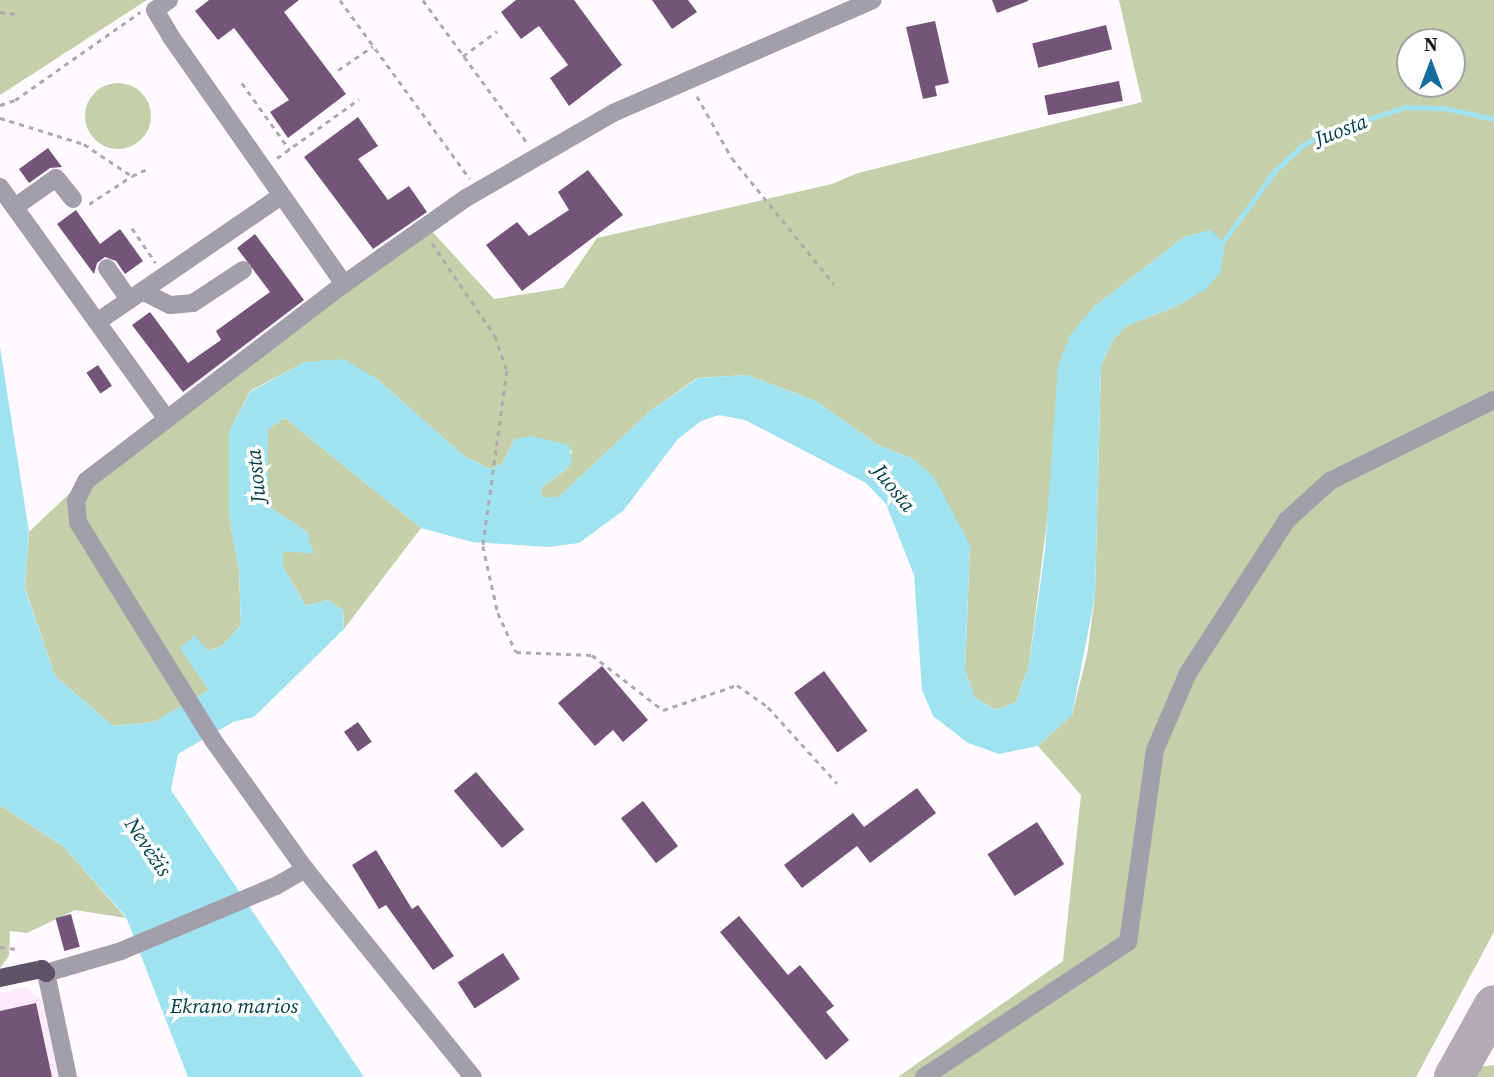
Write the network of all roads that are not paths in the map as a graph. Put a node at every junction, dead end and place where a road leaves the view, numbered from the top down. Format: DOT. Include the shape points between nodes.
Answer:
graph roads {
  1 [pos="873,0"];
  2 [pos="162,5"];
  3 [pos="0,187"];
  4 [pos="281,196"];
  5 [pos="73,199"];
  6 [pos="15,207"];
  7 [pos="107,268"];
  8 [pos="243,270"];
  9 [pos="344,284"];
  10 [pos="135,295"];
  11 [pos="97,322"];
  12 [pos="1494,400"];
  13 [pos="165,417"];
  14 [pos="305,869"];
  15 [pos="46,973"];
  16 [pos="0,978"];
  17 [pos="68,1077"];
  18 [pos="473,1077"];
  19 [pos="923,1077"];
  1 -- 9 [label="street" via="613,113 479,191"];
  2 -- 4 [label="street"];
  3 -- 6 [label="street"];
  4 -- 9 [label="street"];
  4 -- 10 [label="street"];
  5 -- 6 [label="street" via="56,178"];
  6 -- 11 [label="street"];
  7 -- 10 [label="street"];
  8 -- 10 [label="street" via="193,303 170,305"];
  9 -- 13 [label="street"];
  10 -- 11 [label="street"];
  11 -- 13 [label="street"];
  12 -- 19 [label="street" via="1330,481 1287,520 1188,673 1155,750 1128,942"];
  13 -- 14 [label="street" via="95,469 76,500 78,522 213,740"];
  14 -- 15 [label="street" via="276,886 121,951"];
  14 -- 18 [label="street"];
  15 -- 16 [label="main road" via="42,969"];
  15 -- 17 [label="street"];
}
